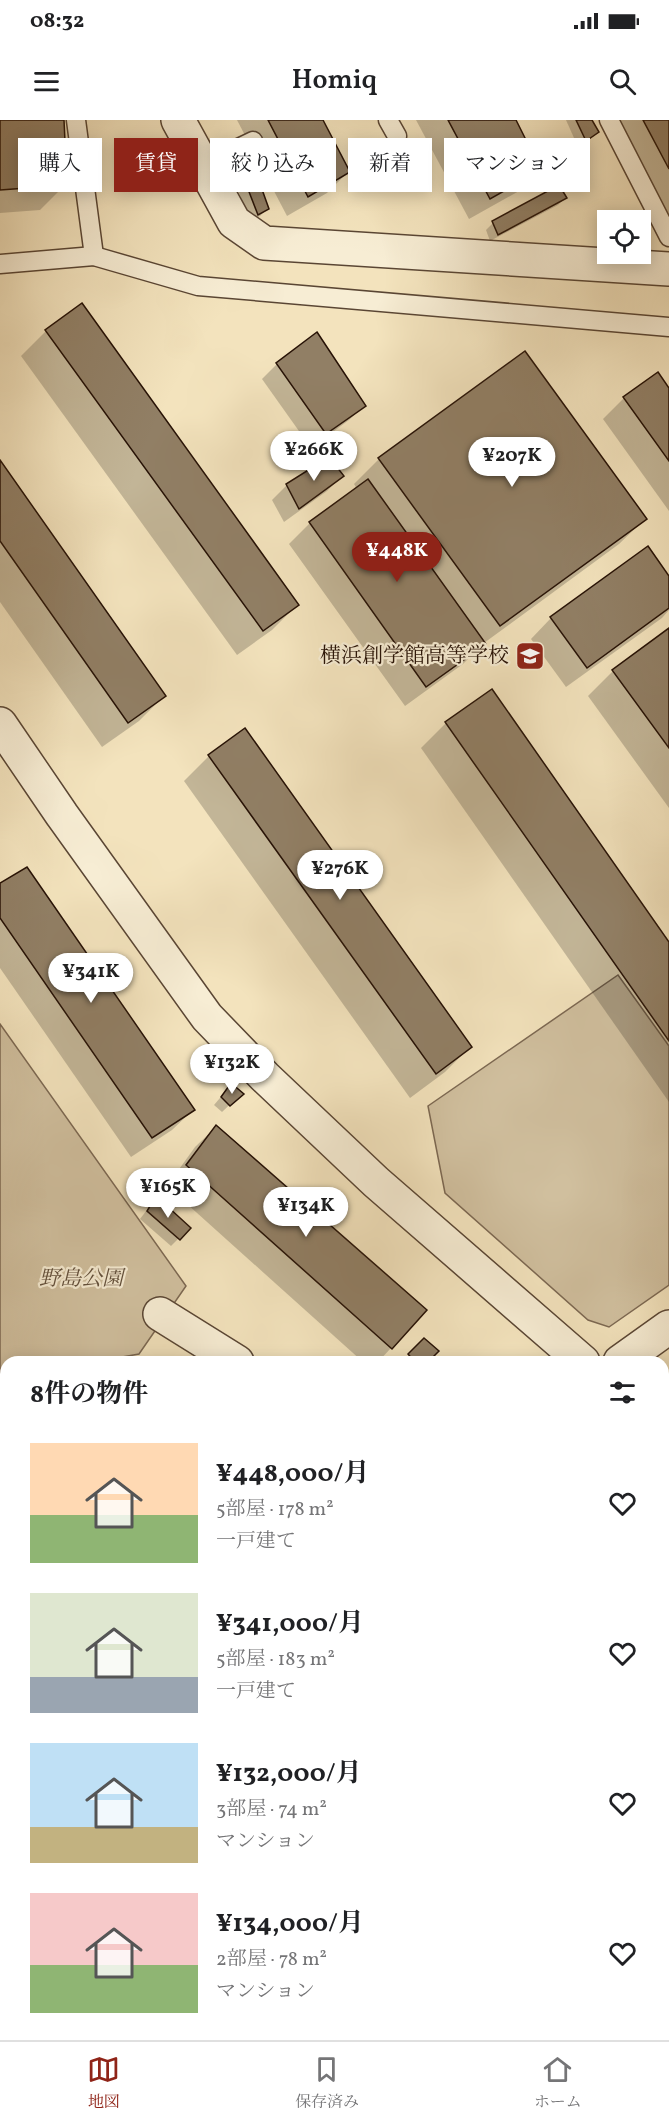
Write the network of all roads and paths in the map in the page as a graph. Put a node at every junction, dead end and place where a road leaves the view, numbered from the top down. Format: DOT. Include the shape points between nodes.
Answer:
graph roads {
  1 [pos="76,120"];
  2 [pos="178,120"];
  3 [pos="388,120"];
  4 [pos="609,120"];
  5 [pos="397,136"];
  6 [pos="210,162"];
  7 [pos="203,165"];
  8 [pos="669,237"];
  9 [pos="94,256"];
  10 [pos="0,264"];
  11 [pos="669,269"];
  12 [pos="669,327"];
  13 [pos="0,724"];
  14 [pos="160,1314"];
  15 [pos="667,1333"];
  16 [pos="227,1356"];
  17 [pos="576,1356"];
  18 [pos="630,1356"];
  1 -- 9 [label="lane"];
  2 -- 7 [label="street"];
  3 -- 5 [label="lane"];
  4 -- 8 [label="lane"];
  6 -- 7 [label="lane"];
  7 -- 11 [label="street" via="234,222 264,243"];
  9 -- 10 [label="lane"];
  9 -- 12 [label="lane" via="198,286"];
  13 -- 17 [label="street" via="207,1017 376,1182"];
  14 -- 16 [label="street"];
  15 -- 18 [label="street"];
}
